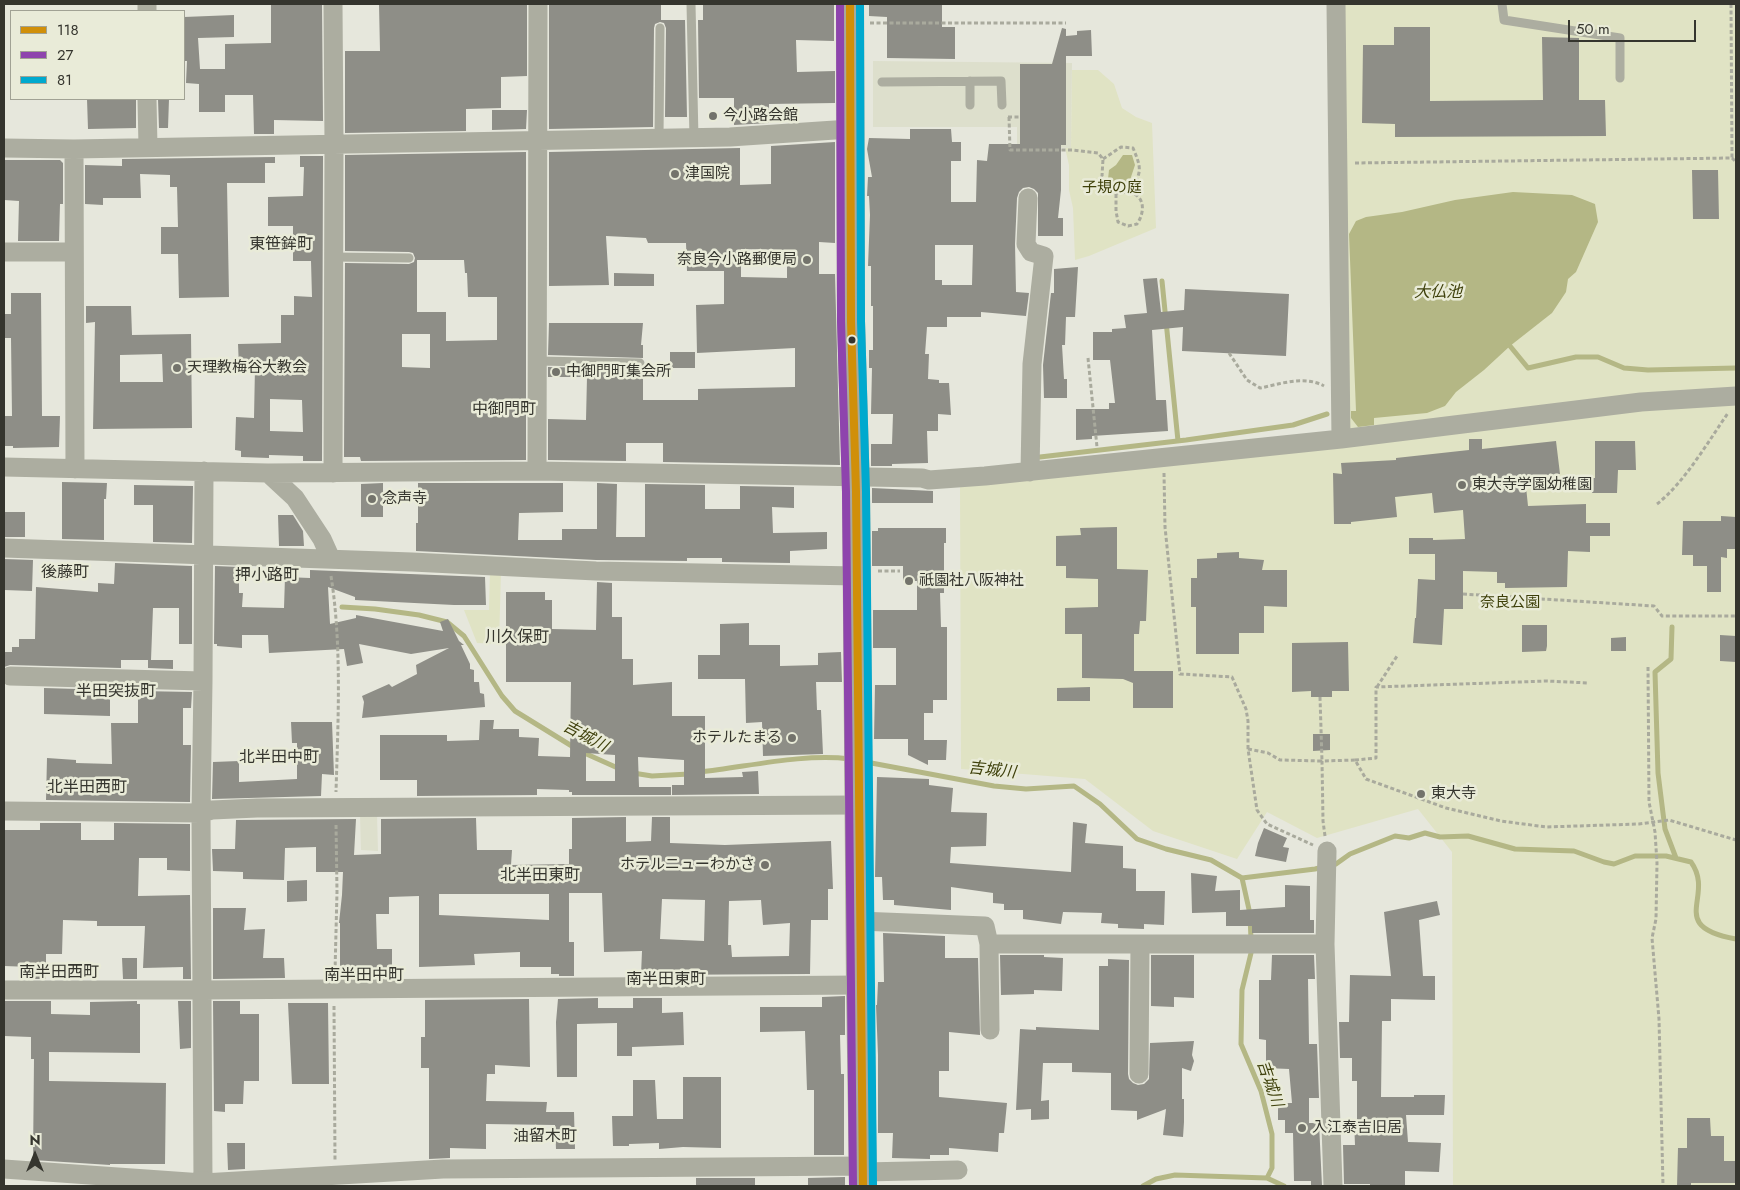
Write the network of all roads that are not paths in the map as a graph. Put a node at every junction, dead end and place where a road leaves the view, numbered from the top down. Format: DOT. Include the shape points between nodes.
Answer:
graph roads {
  1 [pos="333,4"];
  2 [pos="538,4"];
  3 [pos="691,4"];
  4 [pos="1336,4"];
  5 [pos="1502,4"];
  6 [pos="850,13"];
  7 [pos="660,28"];
  8 [pos="1620,78"];
  9 [pos="970,81"];
  10 [pos="882,82"];
  11 [pos="148,100"];
  12 [pos="970,105"];
  13 [pos="1002,105"];
  14 [pos="850,129"];
  15 [pos="659,138"];
  16 [pos="694,138"];
  17 [pos="538,140"];
  18 [pos="334,144"];
  19 [pos="148,147"];
  20 [pos="4,148"];
  21 [pos="74,149"];
  22 [pos="1028,198"];
  23 [pos="4,252"];
  24 [pos="74,252"];
  25 [pos="334,257"];
  26 [pos="409,258"];
  27 [pos="538,361"];
  28 [pos="640,363"];
  29 [pos="1734,403"];
  30 [pos="1341,438"];
  31 [pos="4,467"];
  32 [pos="75,468"];
  33 [pos="204,470"];
  34 [pos="538,471"];
  35 [pos="1030,472"];
  36 [pos="268,473"];
  37 [pos="334,473"];
  38 [pos="855,478"];
  39 [pos="4,548"];
  40 [pos="203,556"];
  41 [pos="331,567"];
  42 [pos="856,576"];
  43 [pos="10,676"];
  44 [pos="203,681"];
  45 [pos="858,805"];
  46 [pos="4,811"];
  47 [pos="201,813"];
  48 [pos="1326,862"];
  49 [pos="859,921"];
  50 [pos="989,944"];
  51 [pos="1140,944"];
  52 [pos="1325,944"];
  53 [pos="860,985"];
  54 [pos="4,990"];
  55 [pos="203,990"];
  56 [pos="990,1030"];
  57 [pos="1139,1074"];
  58 [pos="4,1169"];
  59 [pos="958,1170"];
  60 [pos="863,1175"];
  61 [pos="203,1184"];
  62 [pos="1333,1186"];
  1 -- 18 [label="street"];
  2 -- 17 [label="street"];
  3 -- 16 [label="lane"];
  4 -- 30 [label="street"];
  5 -- 8 [label="lane" via="1504,20 1620,38"];
  6 -- 14 [label="highway"];
  7 -- 15 [label="lane"];
  9 -- 10 [label="lane"];
  9 -- 12 [label="lane"];
  9 -- 13 [label="lane" via="1001,81"];
  11 -- 19 [label="street"];
  14 -- 16 [label="street"];
  14 -- 38 [label="highway"];
  15 -- 16 [label="street"];
  15 -- 17 [label="street"];
  17 -- 18 [label="street"];
  17 -- 27 [label="street"];
  18 -- 19 [label="street"];
  18 -- 25 [label="street"];
  19 -- 21 [label="street"];
  20 -- 21 [label="street"];
  21 -- 24 [label="street"];
  22 -- 35 [label="street" via="1026,244 1031,252 1044,256 1032,364"];
  23 -- 24 [label="street"];
  24 -- 32 [label="street"];
  25 -- 26 [label="lane"];
  25 -- 37 [label="street"];
  27 -- 28 [label="lane"];
  27 -- 34 [label="street"];
  29 -- 30 [label="street" via="1641,402"];
  30 -- 35 [label="street"];
  31 -- 32 [label="street"];
  32 -- 33 [label="street"];
  33 -- 36 [label="street"];
  33 -- 40 [label="street"];
  34 -- 37 [label="street"];
  34 -- 38 [label="street"];
  35 -- 38 [label="street" via="929,480"];
  36 -- 37 [label="street"];
  36 -- 41 [label="street" via="295,498 322,539"];
  38 -- 42 [label="highway"];
  39 -- 40 [label="street"];
  40 -- 41 [label="street"];
  40 -- 44 [label="street"];
  41 -- 42 [label="street"];
  42 -- 45 [label="highway"];
  43 -- 44 [label="street"];
  44 -- 47 [label="street"];
  45 -- 47 [label="street" via="257,808"];
  45 -- 49 [label="highway"];
  46 -- 47 [label="street"];
  47 -- 55 [label="street"];
  48 -- 52 [label="street"];
  49 -- 50 [label="street" via="985,926"];
  49 -- 53 [label="highway"];
  50 -- 51 [label="street"];
  50 -- 56 [label="street"];
  51 -- 52 [label="street"];
  51 -- 57 [label="street"];
  52 -- 62 [label="street"];
  53 -- 55 [label="street"];
  53 -- 60 [label="highway"];
  54 -- 55 [label="street"];
  55 -- 61 [label="street"];
  58 -- 61 [label="street"];
  59 -- 60 [label="street"];
  60 -- 61 [label="street" via="443,1169"];
}
